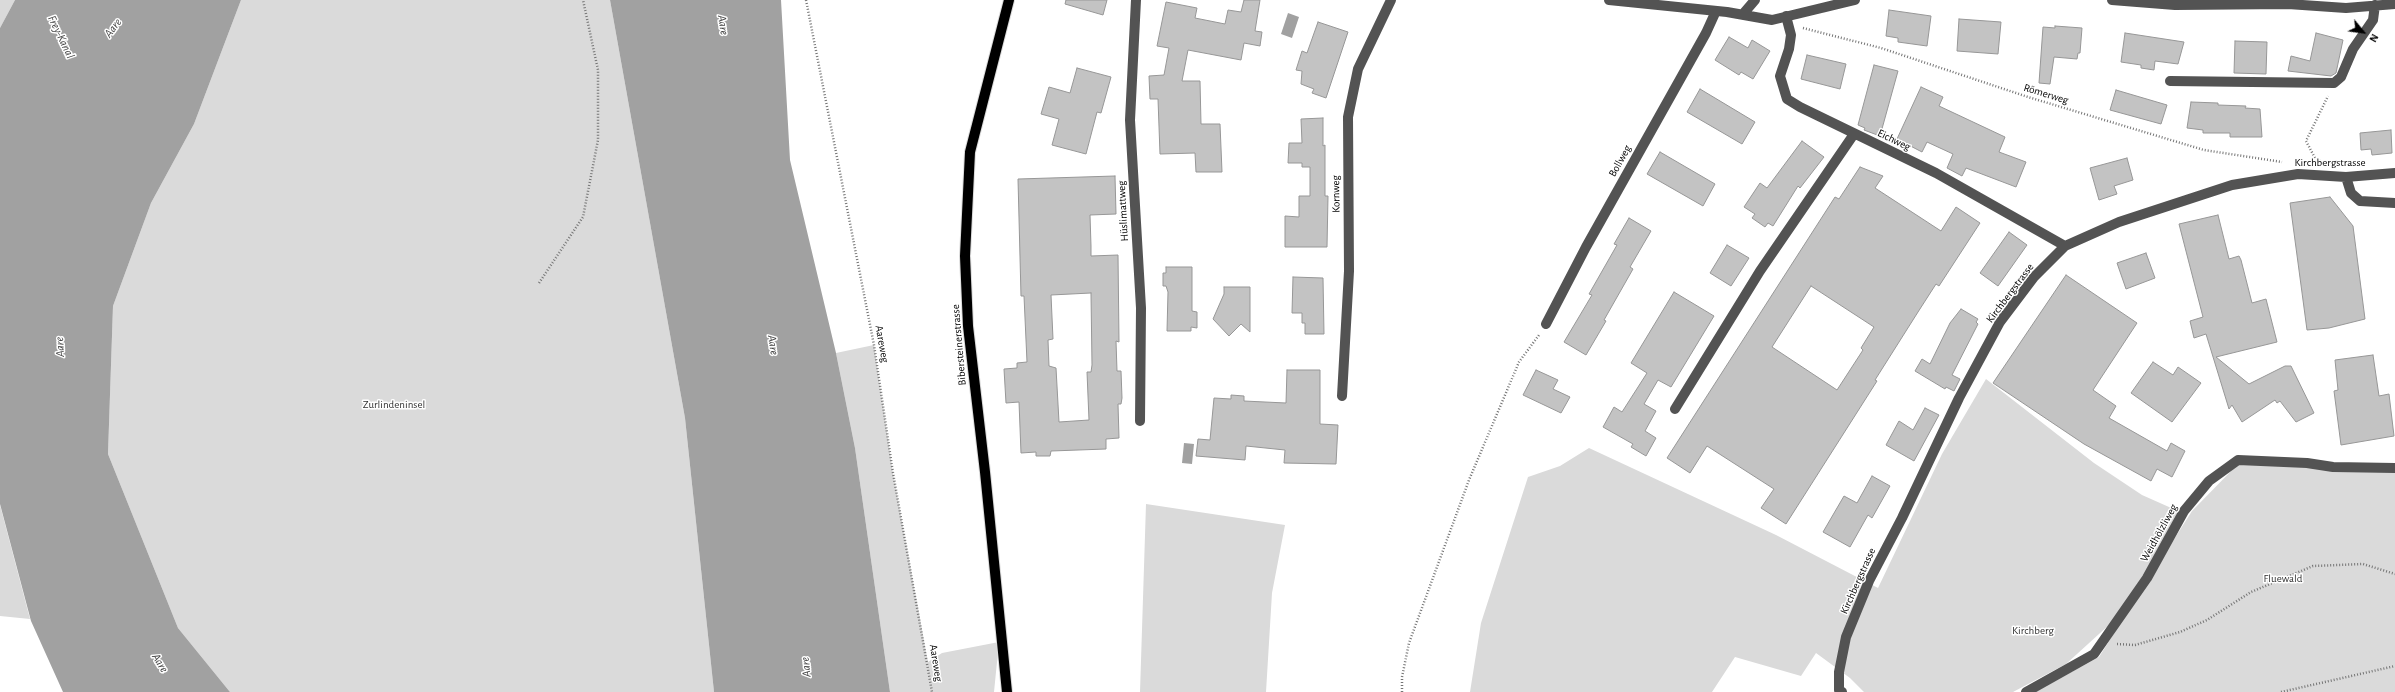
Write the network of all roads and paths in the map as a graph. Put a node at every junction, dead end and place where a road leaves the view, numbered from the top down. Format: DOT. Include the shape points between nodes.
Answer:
graph roads {
  1 [pos="583,0"];
  2 [pos="806,0"];
  3 [pos="1009,0"];
  4 [pos="1136,0"];
  5 [pos="1391,0"];
  6 [pos="1609,0"];
  7 [pos="1755,0"];
  8 [pos="1855,0"];
  9 [pos="2112,0"];
  10 [pos="2395,4"];
  11 [pos="2375,5"];
  12 [pos="1716,11"];
  13 [pos="1743,14"];
  14 [pos="1787,21"];
  15 [pos="2170,81"];
  16 [pos="2334,83"];
  17 [pos="1854,134"];
  18 [pos="2321,162"];
  19 [pos="2395,173"];
  20 [pos="2298,174"];
  21 [pos="2346,177"];
  22 [pos="2395,203"];
  23 [pos="2065,246"];
  24 [pos="539,283"];
  25 [pos="1546,324"];
  26 [pos="1342,396"];
  27 [pos="1675,409"];
  28 [pos="1140,421"];
  29 [pos="2395,468"];
  30 [pos="2395,574"];
  31 [pos="2101,644"];
  32 [pos="2395,666"];
  33 [pos="1839,691"];
  34 [pos="932,692"];
  35 [pos="1007,692"];
  36 [pos="1402,692"];
  37 [pos="2026,692"];
  38 [pos="2281,692"];
  1 -- 24 [label="path" via="598,70 598,140 583,217"];
  2 -- 34 [label="path, Aareweg" via="874,345 893,473"];
  3 -- 35 [label="main road, Bibersteinerstrasse" via="970,152 965,256 968,326"];
  4 -- 28 [label="street, Hüslimattweg" via="1130,120 1141,308"];
  5 -- 26 [label="street, Kornweg" via="1358,69 1348,117 1349,271"];
  6 -- 12 [label="street"];
  7 -- 13 [label="street"];
  8 -- 14 [label="street"];
  9 -- 11 [label="street" via="2175,5 2288,4 2346,8"];
  10 -- 11 [label="street"];
  11 -- 16 [label="street" via="2373,20 2353,49 2341,76"];
  12 -- 13 [label="street"];
  12 -- 25 [label="street, Bollweg" via="1586,246"];
  13 -- 14 [label="street"];
  14 -- 17 [label="street, Eichweg" via="1791,35 1780,76 1787,98 1800,108"];
  14 -- 20 [label="path, Römerweg" via="2204,150 2285,162"];
  15 -- 16 [label="street"];
  16 -- 18 [label="path" via="2306,141 2314,158"];
  17 -- 23 [label="street, Eichweg" via="1936,173"];
  17 -- 27 [label="street" via="1760,271"];
  19 -- 21 [label="street, Kirchbergstrasse"];
  20 -- 21 [label="street, Kirchbergstrasse"];
  20 -- 23 [label="street, Kirchbergstrasse" via="2232,185 2119,222"];
  21 -- 22 [label="street" via="2351,193 2360,201"];
  23 -- 33 [label="street, Kirchbergstrasse" via="2034,277 2000,322 1959,398 1902,518 1868,581 1846,637 1839,672"];
  25 -- 36 [label="path" via="1519,362 1469,480 1409,644 1402,677"];
  29 -- 31 [label="street, Weidhölzliweg" via="2333,467 2307,463 2238,460 2210,481 2184,511 2148,578"];
  30 -- 31 [label="path" via="2364,564 2313,566 2251,592 2207,620 2180,632 2136,645"];
  31 -- 37 [label="street, Weidhölzliweg" via="2094,654"];
  32 -- 38 [label="path"];
}
